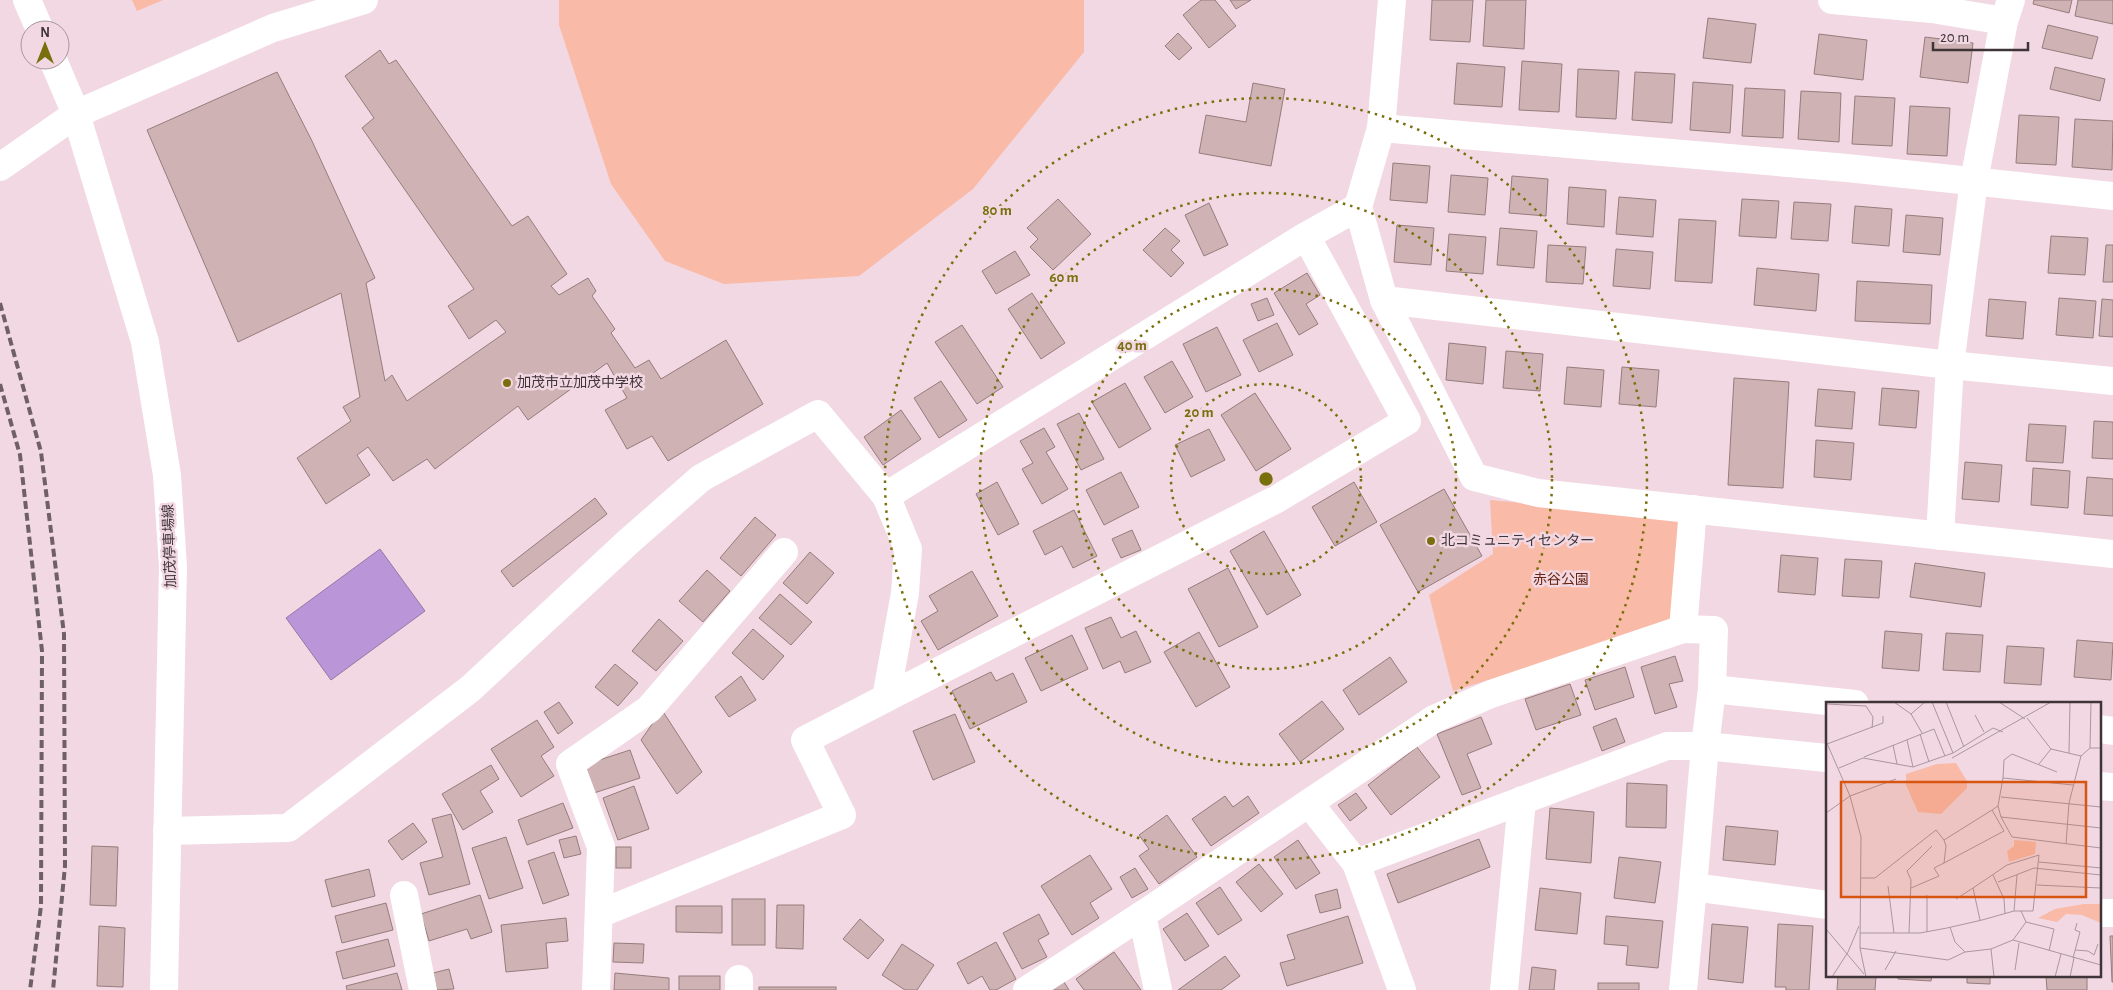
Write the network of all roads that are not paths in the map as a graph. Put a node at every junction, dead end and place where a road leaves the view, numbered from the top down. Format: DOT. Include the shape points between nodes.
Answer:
graph roads {
  1 [pos="27,0"];
  2 [pos="364,0"];
  3 [pos="1392,0"];
  4 [pos="1832,0"];
  5 [pos="2007,11"];
  6 [pos="36,20"];
  7 [pos="57,70"];
  8 [pos="76,114"];
  9 [pos="1381,128"];
  10 [pos="8,161"];
  11 [pos="1974,181"];
  12 [pos="2113,196"];
  13 [pos="1358,207"];
  14 [pos="1306,236"];
  15 [pos="1384,300"];
  16 [pos="1950,365"];
  17 [pos="2113,381"];
  18 [pos="886,496"];
  19 [pos="1693,510"];
  20 [pos="1940,536"];
  21 [pos="784,552"];
  22 [pos="2113,554"];
  23 [pos="1682,629"];
  24 [pos="1712,689"];
  25 [pos="886,698"];
  26 [pos="1837,702"];
  27 [pos="2100,729"];
  28 [pos="2113,731"];
  29 [pos="1705,746"];
  30 [pos="1826,758"];
  31 [pos="2100,786"];
  32 [pos="2113,787"];
  33 [pos="1522,800"];
  34 [pos="1309,803"];
  35 [pos="167,831"];
  36 [pos="1356,863"];
  37 [pos="1694,887"];
  38 [pos="404,895"];
  39 [pos="1826,905"];
  40 [pos="2100,913"];
  41 [pos="2113,913"];
  42 [pos="598,914"];
  43 [pos="1142,915"];
  44 [pos="164,990"];
  45 [pos="423,990"];
  46 [pos="596,990"];
  47 [pos="1028,990"];
  48 [pos="1158,990"];
  49 [pos="1402,990"];
  50 [pos="1504,990"];
  51 [pos="1682,990"];
  1 -- 6 [label="main road"];
  2 -- 8 [label="main road" via="272,28"];
  3 -- 9 [label="main road"];
  4 -- 5 [label="main road" via="1932,9"];
  5 -- 11 [label="main road"];
  7 -- 8 [label="main road, 加茂停車場線"];
  8 -- 10 [label="main road"];
  8 -- 35 [label="main road, 加茂停車場線" via="145,342 168,475 172,566"];
  9 -- 11 [label="main road"];
  9 -- 13 [label="main road"];
  11 -- 12 [label="main road"];
  11 -- 16 [label="main road"];
  13 -- 14 [label="main road"];
  13 -- 15 [label="main road"];
  14 -- 18 [label="main road"];
  14 -- 25 [label="main road" via="1407,421 1274,500"];
  15 -- 16 [label="main road"];
  15 -- 19 [label="main road" via="1474,477 1538,493"];
  16 -- 17 [label="main road"];
  16 -- 20 [label="main road"];
  18 -- 25 [label="main road" via="908,549 905,593"];
  18 -- 35 [label="main road" via="818,414 702,478 470,689 288,828"];
  19 -- 20 [label="main road"];
  19 -- 23 [label="main road"];
  20 -- 22 [label="main road"];
  21 -- 42 [label="main road" via="648,709 570,764 601,847"];
  23 -- 24 [label="main road" via="1714,630"];
  23 -- 34 [label="main road" via="1500,691 1434,719"];
  24 -- 26 [label="main road"];
  24 -- 29 [label="main road"];
  25 -- 42 [label="main road" via="805,740 842,815"];
  27 -- 28 [label="main road"];
  29 -- 30 [label="main road"];
  29 -- 33 [label="main road" via="1667,746"];
  29 -- 37 [label="main road"];
  31 -- 32 [label="main road"];
  33 -- 36 [label="main road"];
  33 -- 50 [label="main road"];
  34 -- 36 [label="main road"];
  34 -- 43 [label="main road"];
  35 -- 44 [label="main road, 加茂停車場線"];
  36 -- 49 [label="main road"];
  37 -- 39 [label="main road"];
  37 -- 51 [label="main road"];
  38 -- 45 [label="main road"];
  40 -- 41 [label="main road"];
  42 -- 46 [label="main road"];
  43 -- 47 [label="main road"];
  43 -- 48 [label="main road"];
}
